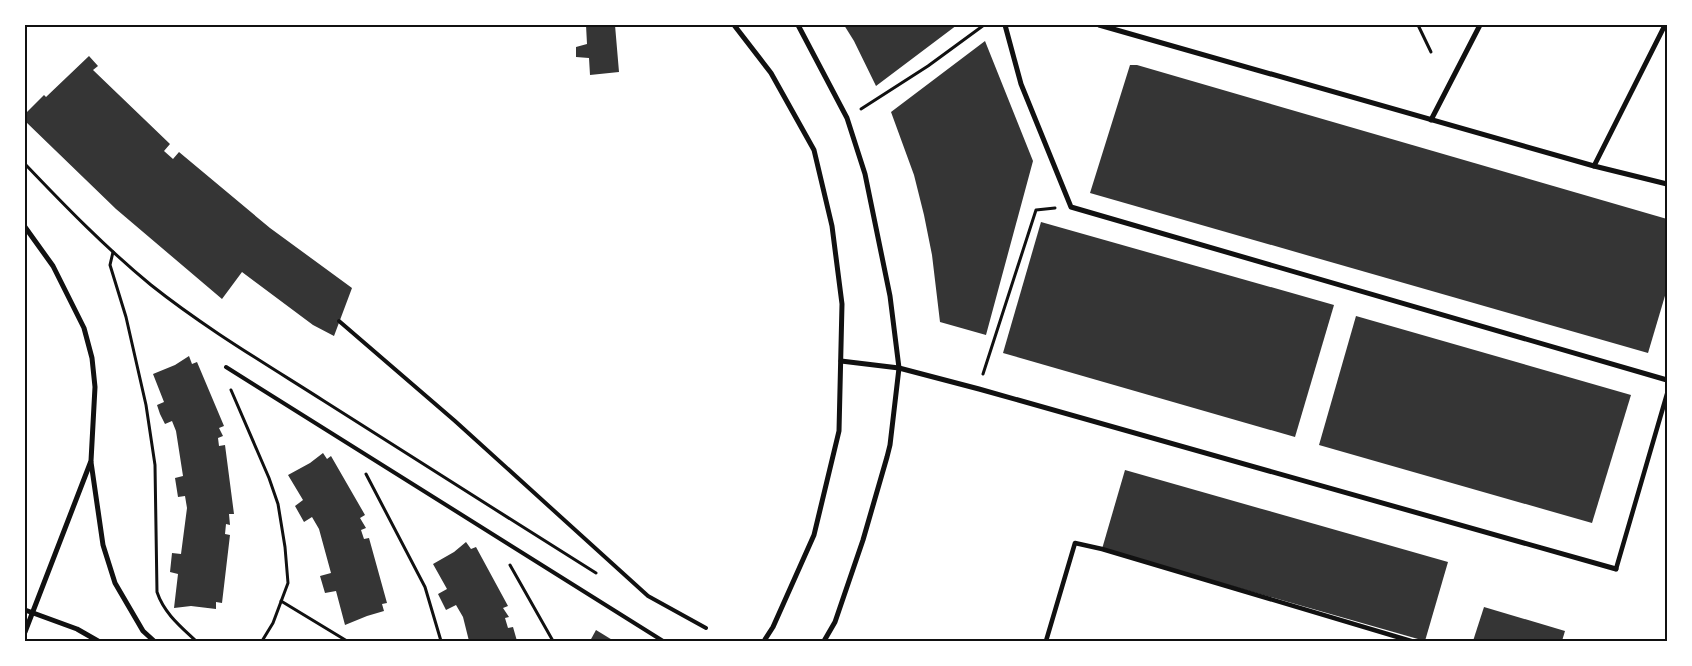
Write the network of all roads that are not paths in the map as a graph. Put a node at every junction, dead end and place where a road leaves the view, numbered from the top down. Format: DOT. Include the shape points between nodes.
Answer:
graph roads {
  1 [pos="734,25"];
  2 [pos="798,25"];
  3 [pos="1005,25"];
  4 [pos="1099,25"];
  5 [pos="1480,25"];
  6 [pos="1665,25"];
  7 [pos="1431,120"];
  8 [pos="1594,166"];
  9 [pos="1667,184"];
  10 [pos="25,227"];
  11 [pos="339,321"];
  12 [pos="841,361"];
  13 [pos="226,367"];
  14 [pos="899,368"];
  15 [pos="1667,380"];
  16 [pos="1667,394"];
  17 [pos="91,461"];
  18 [pos="1616,569"];
  19 [pos="25,610"];
  20 [pos="706,628"];
  21 [pos="25,632"];
  22 [pos="98,641"];
  23 [pos="154,641"];
  24 [pos="663,641"];
  25 [pos="764,641"];
  26 [pos="824,641"];
  27 [pos="1046,641"];
  28 [pos="1411,641"];
  1 -- 12 [label="street" via="771,73 814,150 832,226 842,304"];
  2 -- 14 [label="street" via="846,118 865,174 890,296"];
  3 -- 15 [label="street" via="1021,84 1071,207"];
  4 -- 7 [label="street"];
  5 -- 7 [label="street"];
  6 -- 8 [label="street"];
  7 -- 8 [label="street"];
  8 -- 9 [label="street"];
  10 -- 17 [label="street" via="53,266 84,328 92,358 94,386"];
  11 -- 20 [label="lane" via="648,596"];
  12 -- 14 [label="street"];
  12 -- 25 [label="street" via="839,431 814,534"];
  13 -- 24 [label="lane"];
  14 -- 18 [label="street"];
  14 -- 26 [label="street" via="887,456 860,549 835,622"];
  16 -- 18 [label="street"];
  17 -- 21 [label="street"];
  17 -- 23 [label="street" via="103,546 115,583 143,631"];
  19 -- 22 [label="street" via="77,629"];
  27 -- 28 [label="street" via="1075,543"];
}
